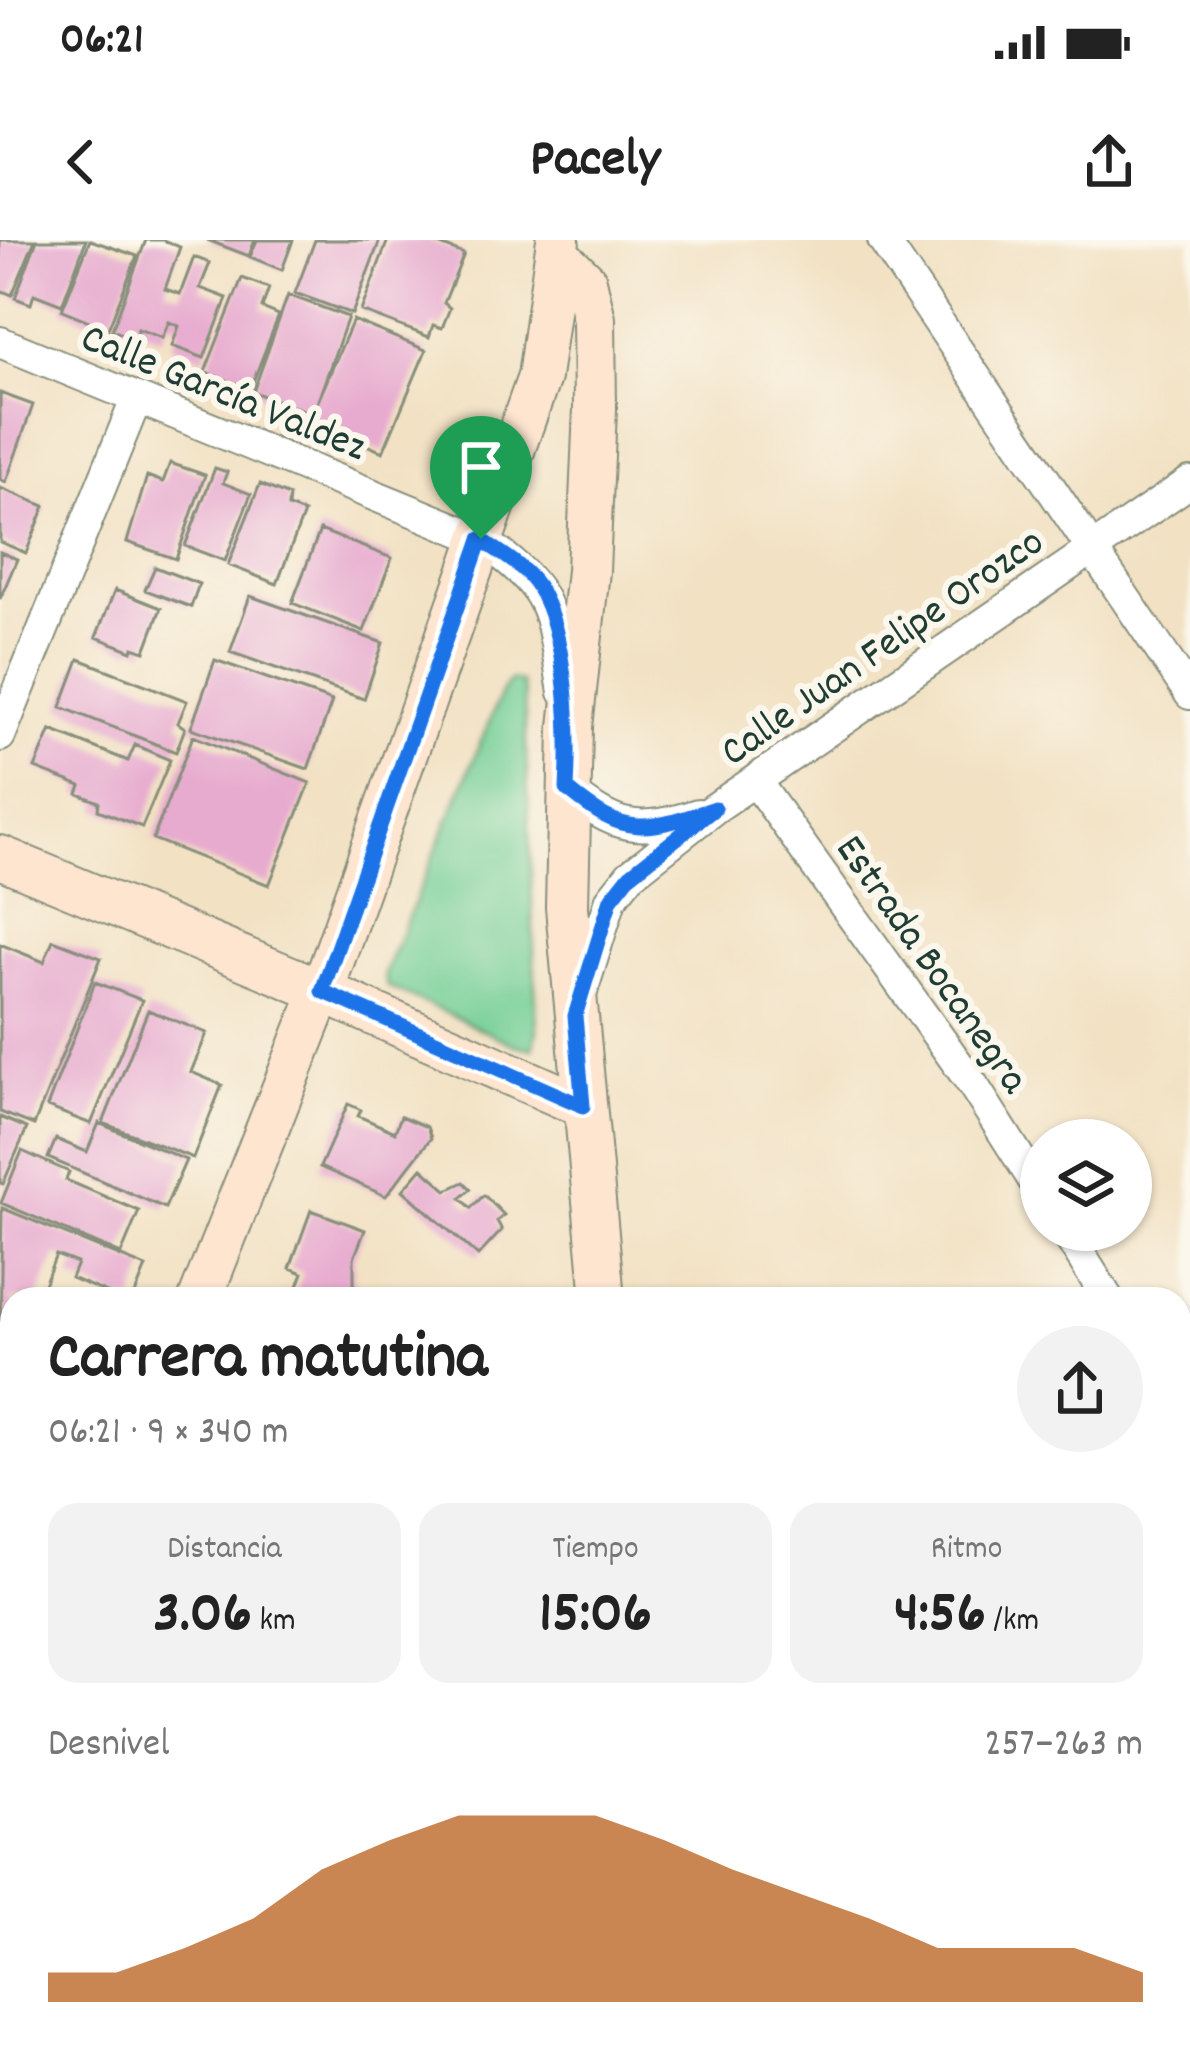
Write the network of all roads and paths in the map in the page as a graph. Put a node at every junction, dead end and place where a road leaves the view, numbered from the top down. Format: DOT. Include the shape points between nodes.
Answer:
graph roads {
  1 [pos="883,240"];
  2 [pos="548,245"];
  3 [pos="0,342"];
  4 [pos="136,400"];
  5 [pos="1190,482"];
  6 [pos="481,539"];
  7 [pos="1091,549"];
  8 [pos="1190,694"];
  9 [pos="571,727"];
  10 [pos="0,736"];
  11 [pos="756,782"];
  12 [pos="567,789"];
  13 [pos="715,808"];
  14 [pos="0,857"];
  15 [pos="322,991"];
  16 [pos="575,1016"];
  17 [pos="583,1106"];
  18 [pos="1020,1159"];
  19 [pos="1078,1251"];
  20 [pos="205,1287"];
  21 [pos="602,1287"];
  22 [pos="1101,1287"];
  1 -- 7 [label="street"];
  2 -- 6 [label="main road" via="539,377"];
  2 -- 9 [label="main road" via="586,281 594,319 588,571"];
  3 -- 4 [label="street, Calle García Valdez"];
  4 -- 6 [label="street, Calle García Valdez"];
  4 -- 10 [label="street"];
  5 -- 7 [label="street, Calle Juan Felipe Orozco"];
  6 -- 9 [label="street, Calle García Valdez" via="523,569 547,604"];
  6 -- 15 [label="main road"];
  7 -- 8 [label="street"];
  7 -- 11 [label="street, Calle Juan Felipe Orozco"];
  9 -- 12 [label="main road"];
  11 -- 13 [label="street, Calle Juan Felipe Orozco"];
  11 -- 18 [label="street, Estrada Bocanegra"];
  12 -- 13 [label="street" via="596,814 632,827"];
  12 -- 16 [label="main road"];
  13 -- 16 [label="street, Calle Juan Felipe Orozco" via="611,899"];
  14 -- 15 [label="main road"];
  15 -- 17 [label="main road"];
  15 -- 20 [label="main road"];
  16 -- 17 [label="main road"];
  17 -- 21 [label="main road"];
  19 -- 22 [label="street"];
}
